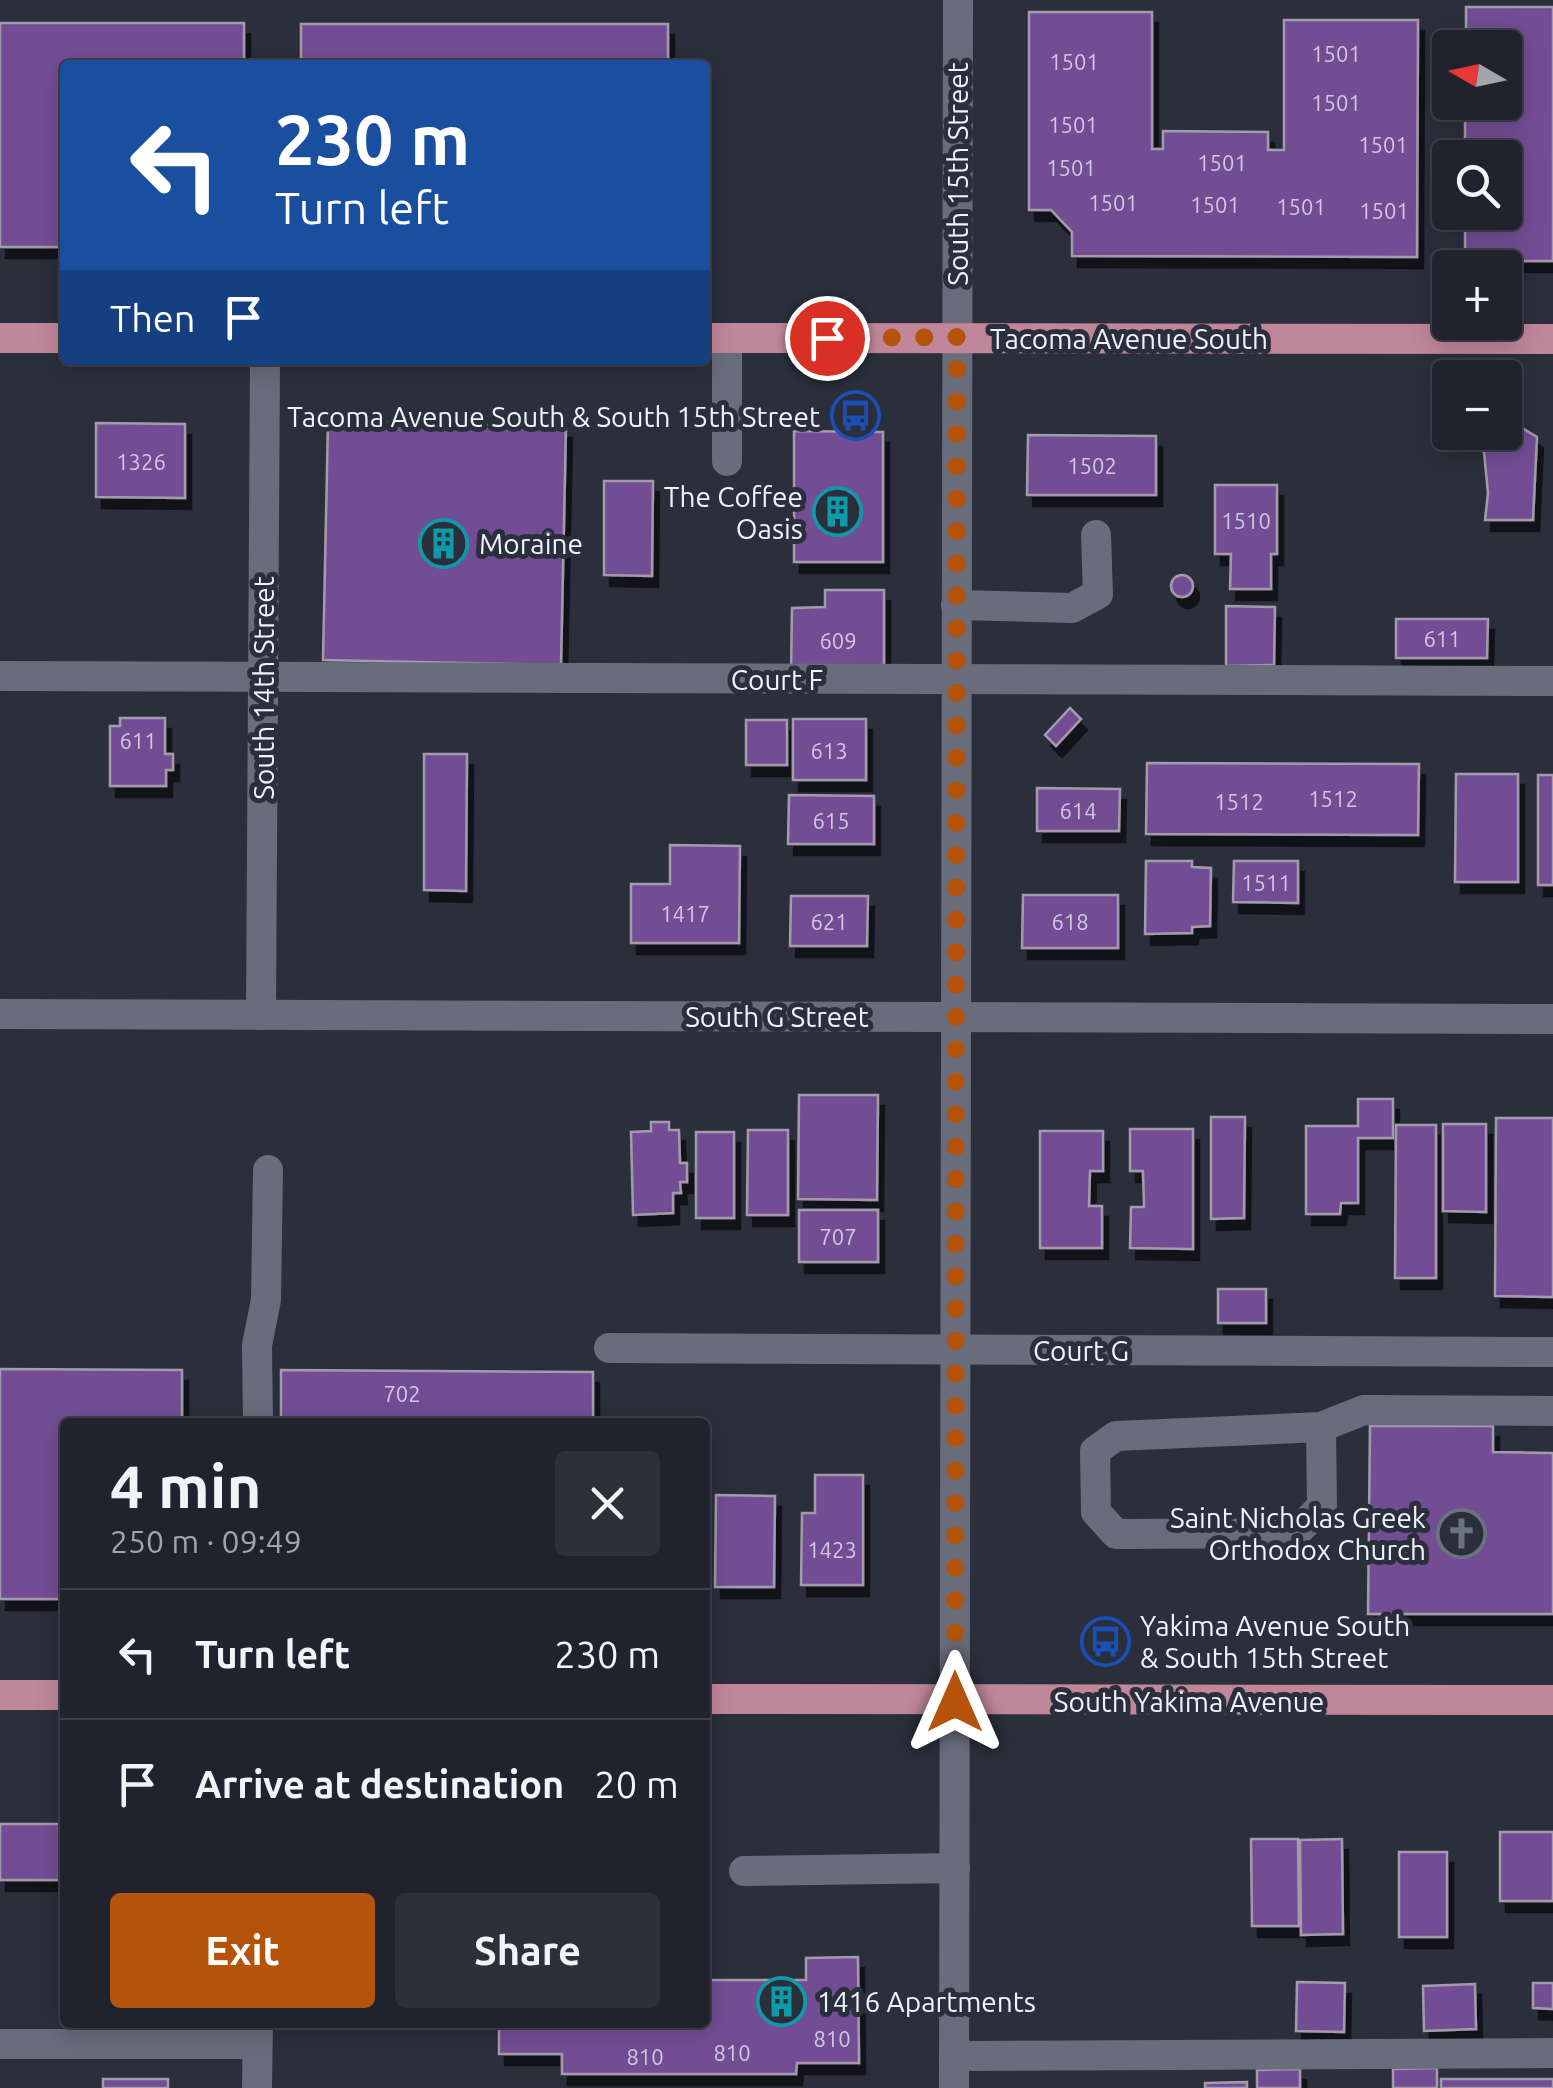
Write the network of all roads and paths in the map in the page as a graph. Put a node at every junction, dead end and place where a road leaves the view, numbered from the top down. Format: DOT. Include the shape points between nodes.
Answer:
graph roads {
  1 [pos="958,0"];
  2 [pos="957,337"];
  3 [pos="0,338"];
  4 [pos="60,338"];
  5 [pos="716,338"];
  6 [pos="1553,339"];
  7 [pos="264,365"];
  8 [pos="727,462"];
  9 [pos="1096,534"];
  10 [pos="956,606"];
  11 [pos="0,676"];
  12 [pos="264,677"];
  13 [pos="956,679"];
  14 [pos="1553,681"];
  15 [pos="0,1014"];
  16 [pos="262,1015"];
  17 [pos="956,1017"];
  18 [pos="1553,1019"];
  19 [pos="268,1170"];
  20 [pos="609,1348"];
  21 [pos="955,1350"];
  22 [pos="1553,1352"];
  23 [pos="1553,1411"];
  24 [pos="258,1418"];
  25 [pos="1320,1427"];
  26 [pos="0,1695"];
  27 [pos="60,1695"];
  28 [pos="710,1699"];
  29 [pos="1553,1700"];
  30 [pos="955,1702"];
  31 [pos="955,1868"];
  32 [pos="744,1871"];
  33 [pos="257,2034"];
  34 [pos="0,2044"];
  35 [pos="1553,2053"];
  36 [pos="954,2056"];
  37 [pos="257,2088"];
  38 [pos="954,2088"];
  1 -- 2 [label="street, South 15th Street"];
  2 -- 5 [label="main road, Tacoma Avenue South"];
  2 -- 6 [label="main road, Tacoma Avenue South"];
  2 -- 10 [label="street, South 15th Street"];
  3 -- 4 [label="main road"];
  5 -- 8 [label="street"];
  7 -- 12 [label="street, South 14th Street"];
  9 -- 10 [label="street" via="1098,594 1072,608"];
  10 -- 13 [label="street, South 15th Street"];
  11 -- 12 [label="street, Court F"];
  12 -- 13 [label="street, Court F"];
  12 -- 16 [label="street, South 14th Street"];
  13 -- 14 [label="street, Court F"];
  13 -- 17 [label="street, South 15th Street"];
  15 -- 16 [label="street, South G Street"];
  16 -- 17 [label="street, South G Street"];
  17 -- 18 [label="street, South G Street"];
  17 -- 21 [label="street, South 15th Street"];
  19 -- 24 [label="street"];
  20 -- 21 [label="street, Court G"];
  21 -- 22 [label="street, Court G"];
  21 -- 30 [label="street, South 15th Street"];
  23 -- 25 [label="street" via="1364,1410"];
  25 -- 25 [label="street" via="1116,1436 1096,1451 1096,1512 1116,1534 1296,1532 1322,1506"];
  26 -- 27 [label="main road"];
  28 -- 30 [label="main road, South Yakima Avenue"];
  29 -- 30 [label="main road, South Yakima Avenue"];
  30 -- 31 [label="street, South 15th Street"];
  31 -- 32 [label="street"];
  31 -- 36 [label="street, South 15th Street"];
  33 -- 34 [label="street"];
  33 -- 37 [label="street"];
  35 -- 36 [label="street"];
  36 -- 38 [label="street, South 15th Street"];
}
